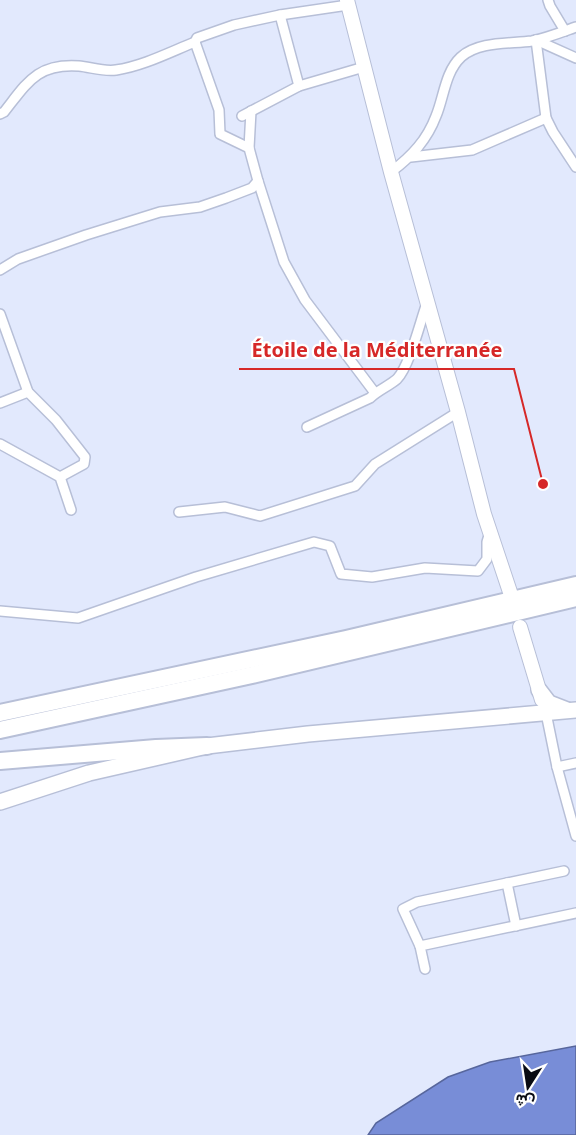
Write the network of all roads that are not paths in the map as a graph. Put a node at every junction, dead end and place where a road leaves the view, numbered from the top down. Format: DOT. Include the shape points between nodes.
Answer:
graph roads {
  1 [pos="548,0"];
  2 [pos="348,2"];
  3 [pos="280,15"];
  4 [pos="576,27"];
  5 [pos="565,31"];
  6 [pos="536,40"];
  7 [pos="195,42"];
  8 [pos="576,58"];
  9 [pos="364,68"];
  10 [pos="299,86"];
  11 [pos="251,111"];
  12 [pos="0,114"];
  13 [pos="242,116"];
  14 [pos="546,118"];
  15 [pos="249,148"];
  16 [pos="411,157"];
  17 [pos="576,167"];
  18 [pos="391,172"];
  19 [pos="258,181"];
  20 [pos="0,270"];
  21 [pos="428,301"];
  22 [pos="0,314"];
  23 [pos="28,392"];
  24 [pos="375,393"];
  25 [pos="0,403"];
  26 [pos="458,412"];
  27 [pos="307,427"];
  28 [pos="0,444"];
  29 [pos="60,477"];
  30 [pos="71,510"];
  31 [pos="179,512"];
  32 [pos="490,531"];
  33 [pos="576,585"];
  34 [pos="512,598"];
  35 [pos="576,598"];
  36 [pos="0,611"];
  37 [pos="520,627"];
  38 [pos="539,690"];
  39 [pos="573,710"];
  40 [pos="0,713"];
  41 [pos="546,713"];
  42 [pos="520,716"];
  43 [pos="0,730"];
  44 [pos="207,746"];
  45 [pos="0,761"];
  46 [pos="576,763"];
  47 [pos="557,767"];
  48 [pos="565,795"];
  49 [pos="576,797"];
  50 [pos="0,802"];
  51 [pos="576,836"];
  52 [pos="564,871"];
  53 [pos="507,883"];
  54 [pos="576,913"];
  55 [pos="516,926"];
  56 [pos="420,946"];
  57 [pos="425,969"];
  1 -- 5 [label="street"];
  2 -- 3 [label="street"];
  2 -- 9 [label="main road"];
  3 -- 7 [label="street" via="234,25"];
  3 -- 10 [label="street"];
  4 -- 5 [label="street"];
  5 -- 6 [label="street"];
  6 -- 8 [label="street"];
  6 -- 14 [label="street"];
  6 -- 16 [label="street" via="488,46 462,57 451,71 427,136"];
  7 -- 12 [label="street" via="114,70 60,66 44,70 30,79"];
  7 -- 15 [label="street" via="219,110 220,134"];
  9 -- 10 [label="street"];
  9 -- 18 [label="main road"];
  10 -- 11 [label="street"];
  11 -- 13 [label="street"];
  11 -- 15 [label="street"];
  14 -- 16 [label="street" via="472,150"];
  14 -- 17 [label="street"];
  15 -- 19 [label="street"];
  16 -- 18 [label="street"];
  18 -- 21 [label="main road"];
  19 -- 20 [label="street" via="252,188 200,207 160,212 86,235 18,259"];
  19 -- 24 [label="street" via="284,262 304,300"];
  21 -- 24 [label="street" via="404,368 396,379"];
  21 -- 26 [label="main road"];
  22 -- 23 [label="street"];
  23 -- 25 [label="street"];
  23 -- 29 [label="street" via="85,457 84,464"];
  24 -- 27 [label="street"];
  26 -- 31 [label="street" via="375,464 355,486 260,516 225,507"];
  26 -- 32 [label="main road"];
  28 -- 29 [label="street"];
  29 -- 30 [label="street"];
  32 -- 34 [label="main road"];
  32 -- 36 [label="street" via="487,559 478,571 425,568 372,577 341,574 330,546 314,542 78,618"];
  33 -- 40 [label="highway"];
  35 -- 43 [label="highway"];
  37 -- 38 [label="main road"];
  38 -- 39 [label="main road" via="549,703"];
  38 -- 41 [label="main road"];
  38 -- 42 [label="main road" via="533,708"];
  39 -- 41 [label="main road"];
  41 -- 42 [label="main road"];
  41 -- 47 [label="street"];
  42 -- 44 [label="main road"];
  44 -- 45 [label="highway"];
  44 -- 50 [label="main road" via="89,773"];
  46 -- 47 [label="street"];
  47 -- 48 [label="street"];
  48 -- 49 [label="street"];
  48 -- 51 [label="street"];
  52 -- 53 [label="street"];
  53 -- 55 [label="street"];
  53 -- 56 [label="street" via="417,902 404,909"];
  54 -- 55 [label="street"];
  55 -- 56 [label="street"];
  56 -- 57 [label="street"];
}
